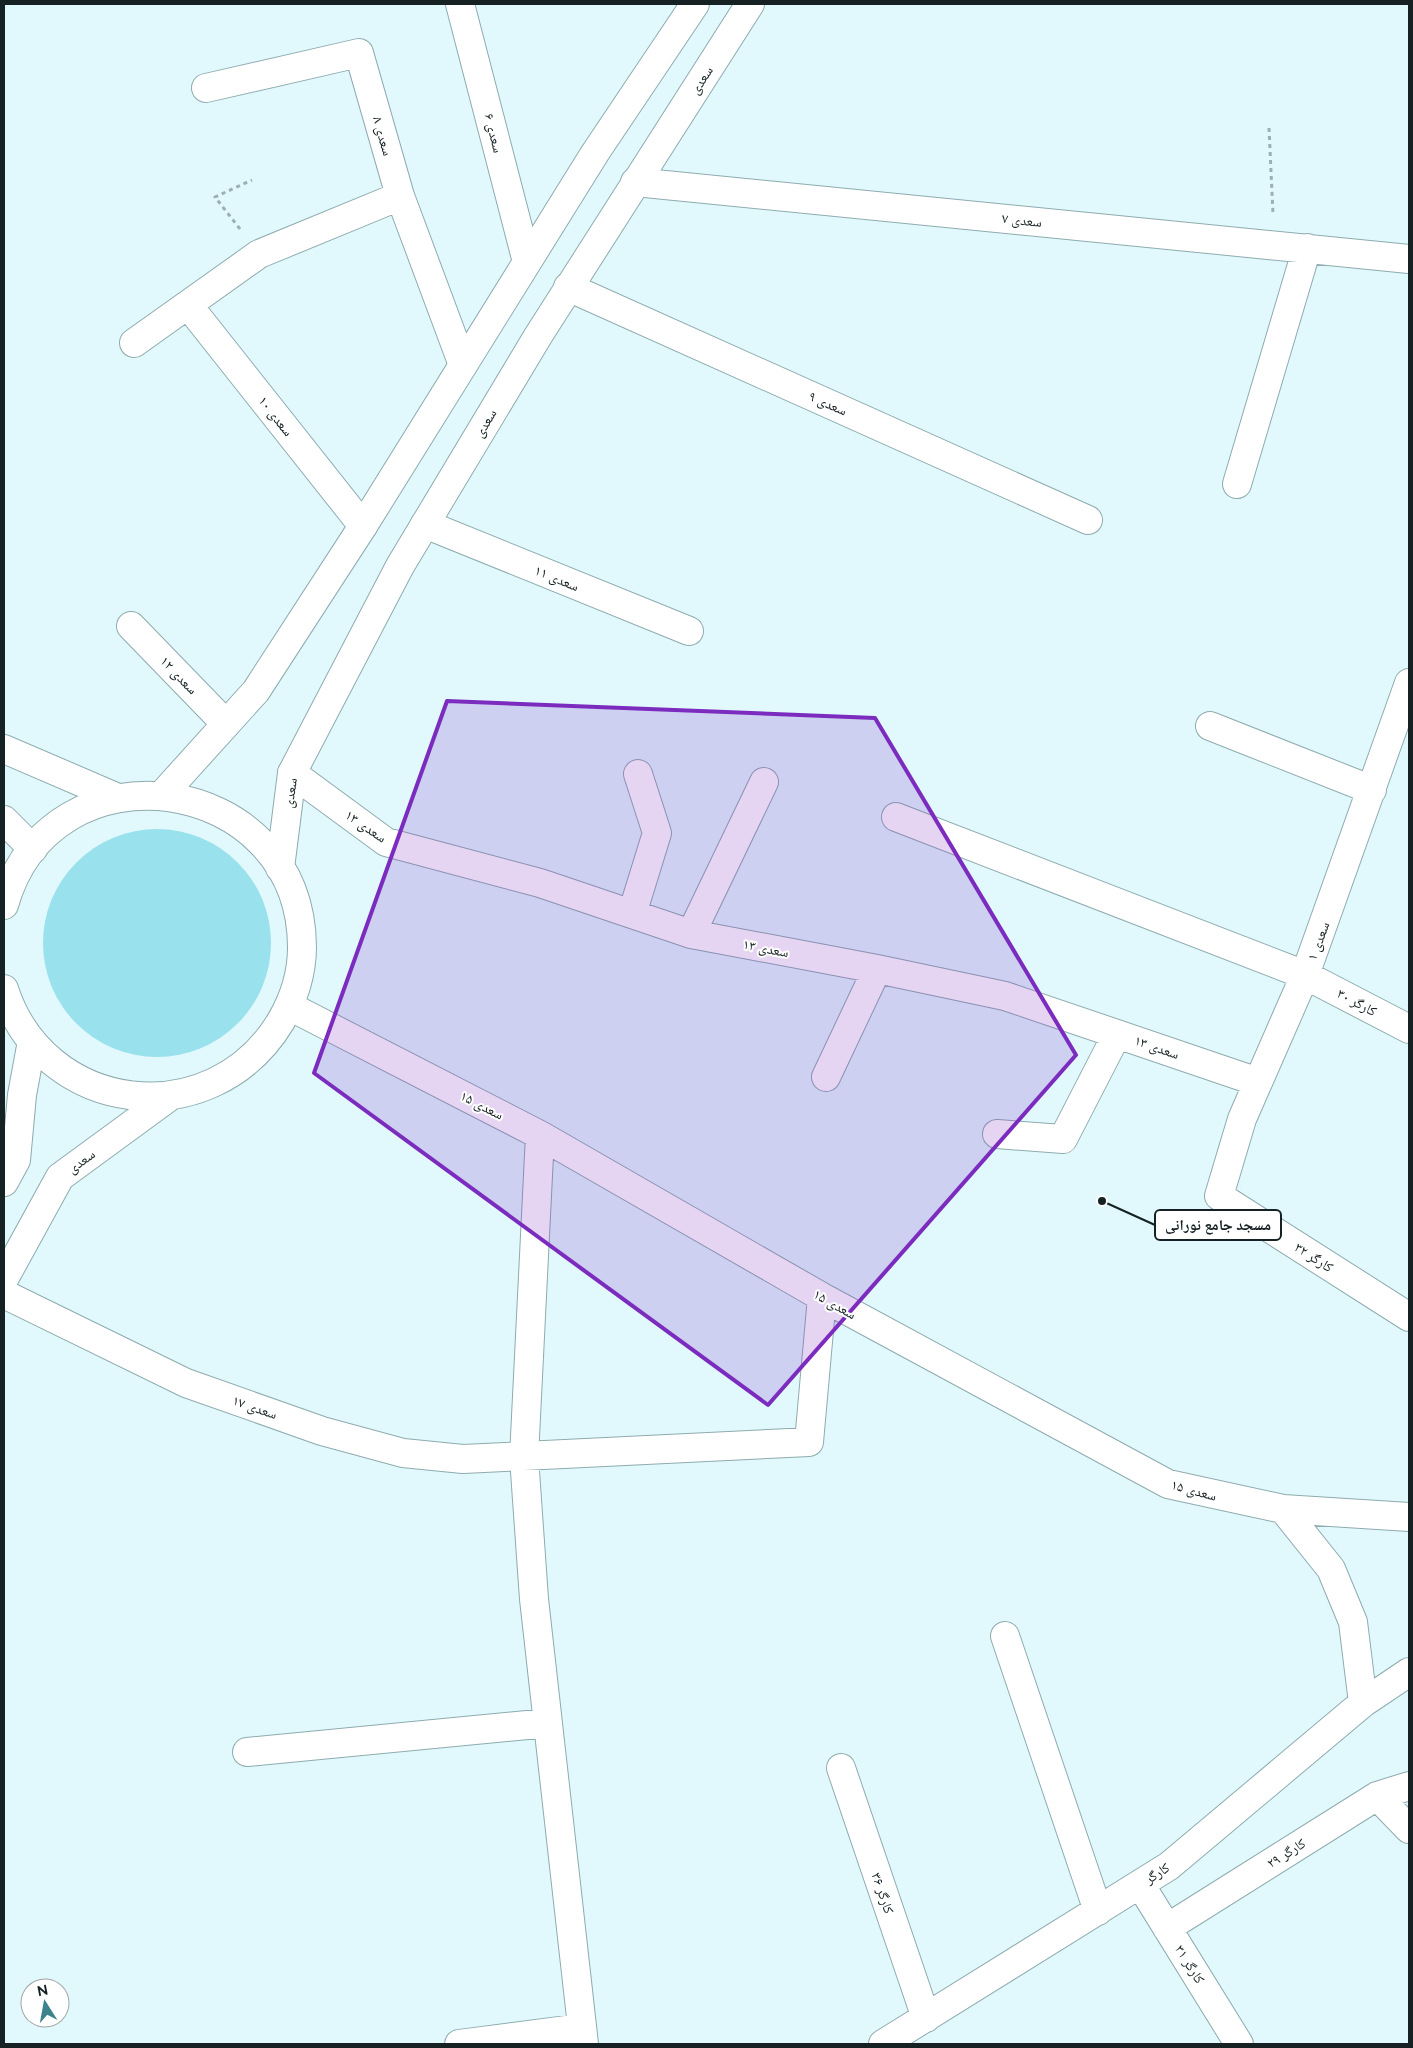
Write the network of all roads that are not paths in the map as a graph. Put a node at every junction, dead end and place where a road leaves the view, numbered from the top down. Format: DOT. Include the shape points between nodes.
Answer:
graph roads {
  1 [pos="460,4"];
  2 [pos="695,4"];
  3 [pos="750,4"];
  4 [pos="206,88"];
  5 [pos="635,182"];
  6 [pos="400,196"];
  7 [pos="1308,248"];
  8 [pos="1409,259"];
  9 [pos="527,262"];
  10 [pos="568,287"];
  11 [pos="188,305"];
  12 [pos="134,343"];
  13 [pos="463,365"];
  14 [pos="1237,484"];
  15 [pos="1088,520"];
  16 [pos="425,524"];
  17 [pos="363,526"];
  18 [pos="132,626"];
  19 [pos="689,631"];
  20 [pos="1409,683"];
  21 [pos="226,724"];
  22 [pos="1210,726"];
  23 [pos="4,749"];
  24 [pos="292,773"];
  25 [pos="638,774"];
  26 [pos="764,782"];
  27 [pos="1372,790"];
  28 [pos="162,795"];
  29 [pos="118,798"];
  30 [pos="896,817"];
  31 [pos="4,820"];
  32 [pos="33,849"];
  33 [pos="280,868"];
  34 [pos="4,905"];
  35 [pos="632,914"];
  36 [pos="691,934"];
  37 [pos="877,969"];
  38 [pos="1306,975"];
  39 [pos="4,988"];
  40 [pos="289,1006"];
  41 [pos="1409,1029"];
  42 [pos="1117,1034"];
  43 [pos="32,1041"];
  44 [pos="826,1077"];
  45 [pos="1258,1082"];
  46 [pos="172,1095"];
  47 [pos="997,1134"];
  48 [pos="540,1135"];
  49 [pos="4,1182"];
  50 [pos="1219,1196"];
  51 [pos="4,1279"];
  52 [pos="4,1294"];
  53 [pos="822,1297"];
  54 [pos="1409,1318"];
  55 [pos="524,1457"];
  56 [pos="1284,1509"];
  57 [pos="1409,1517"];
  58 [pos="1005,1636"];
  59 [pos="1409,1672"];
  60 [pos="1363,1703"];
  61 [pos="548,1723"];
  62 [pos="247,1752"];
  63 [pos="841,1768"];
  64 [pos="1409,1786"];
  65 [pos="1377,1796"];
  66 [pos="1409,1829"];
  67 [pos="1140,1884"];
  68 [pos="1098,1911"];
  69 [pos="1167,1928"];
  70 [pos="926,2018"];
  71 [pos="583,2036"];
  72 [pos="459,2044"];
  73 [pos="883,2044"];
  74 [pos="1239,2044"];
  1 -- 9 [label="street, سعدی ۶"];
  2 -- 9 [label="street"];
  3 -- 5 [label="street, سعدی"];
  4 -- 6 [label="street, سعدی ۸" via="359,54"];
  5 -- 7 [label="street, سعدی ۷"];
  5 -- 10 [label="street, سعدی"];
  6 -- 11 [label="street" via="259,254"];
  6 -- 13 [label="street, سعدی ۸"];
  7 -- 8 [label="street, سعدی ۷"];
  7 -- 14 [label="street"];
  9 -- 13 [label="street"];
  10 -- 15 [label="street, سعدی ۹"];
  10 -- 16 [label="street, سعدی"];
  11 -- 12 [label="street"];
  11 -- 17 [label="street, سعدی ۱۰"];
  13 -- 17 [label="street"];
  16 -- 19 [label="street, سعدی ۱۱"];
  16 -- 24 [label="street, سعدی"];
  17 -- 21 [label="street" via="256,691"];
  18 -- 21 [label="street, سعدی ۱۲"];
  20 -- 27 [label="street, سعدی ۱"];
  21 -- 28 [label="street"];
  22 -- 27 [label="street"];
  23 -- 29 [label="street"];
  24 -- 33 [label="street, سعدی"];
  24 -- 35 [label="street, سعدی ۱۳" via="386,842 540,882"];
  25 -- 35 [label="street" via="657,833"];
  26 -- 36 [label="street"];
  27 -- 38 [label="street, سعدی ۱"];
  28 -- 29 [label="street"];
  28 -- 33 [label="street" via="201,803 229,816 254,836"];
  29 -- 32 [label="street" via="74,814 52,829"];
  30 -- 38 [label="street, کارگر ۳۰"];
  31 -- 32 [label="street"];
  32 -- 34 [label="street" via="18,869"];
  33 -- 40 [label="street" via="294,896 302,937 300,968"];
  35 -- 36 [label="street, سعدی ۱۳"];
  36 -- 37 [label="street, سعدی ۱۳"];
  37 -- 42 [label="street, سعدی ۱۳" via="1005,996"];
  37 -- 44 [label="street"];
  38 -- 41 [label="street, کارگر ۳۰"];
  38 -- 45 [label="street, سعدی ۱"];
  39 -- 43 [label="street" via="17,1019"];
  40 -- 46 [label="street" via="272,1035 243,1065 207,1086"];
  40 -- 48 [label="street, سعدی ۱۵"];
  42 -- 45 [label="street, سعدی ۱۳"];
  42 -- 47 [label="street" via="1064,1139"];
  43 -- 46 [label="street" via="57,1066 94,1086 134,1096"];
  43 -- 49 [label="street" via="22,1095 16,1160"];
  45 -- 50 [label="street, سعدی ۱" via="1242,1119"];
  46 -- 51 [label="street, سعدی" via="60,1176"];
  48 -- 53 [label="street, سعدی ۱۵"];
  48 -- 55 [label="street"];
  50 -- 54 [label="street, کارگر ۳۲"];
  52 -- 55 [label="street, سعدی ۱۷" via="186,1383 322,1431 403,1453 463,1459"];
  53 -- 55 [label="street, سعدی ۱۷" via="809,1442"];
  53 -- 56 [label="street, سعدی ۱۵" via="1168,1484"];
  55 -- 61 [label="street" via="534,1599"];
  56 -- 57 [label="street, سعدی ۱۵"];
  56 -- 60 [label="street" via="1332,1569 1353,1622"];
  58 -- 68 [label="street"];
  59 -- 60 [label="street, کارگر"];
  60 -- 67 [label="street, کارگر" via="1169,1866"];
  61 -- 62 [label="street"];
  61 -- 71 [label="street"];
  63 -- 70 [label="street, کارگر ۳۶"];
  64 -- 65 [label="street, کارگر ۲۹"];
  65 -- 66 [label="street"];
  65 -- 69 [label="street, کارگر ۲۹"];
  67 -- 68 [label="street, کارگر"];
  67 -- 69 [label="street, کارگر ۳۱"];
  68 -- 70 [label="street, کارگر"];
  69 -- 74 [label="street, کارگر ۳۱"];
  70 -- 73 [label="street, کارگر"];
  71 -- 72 [label="street"];
}
